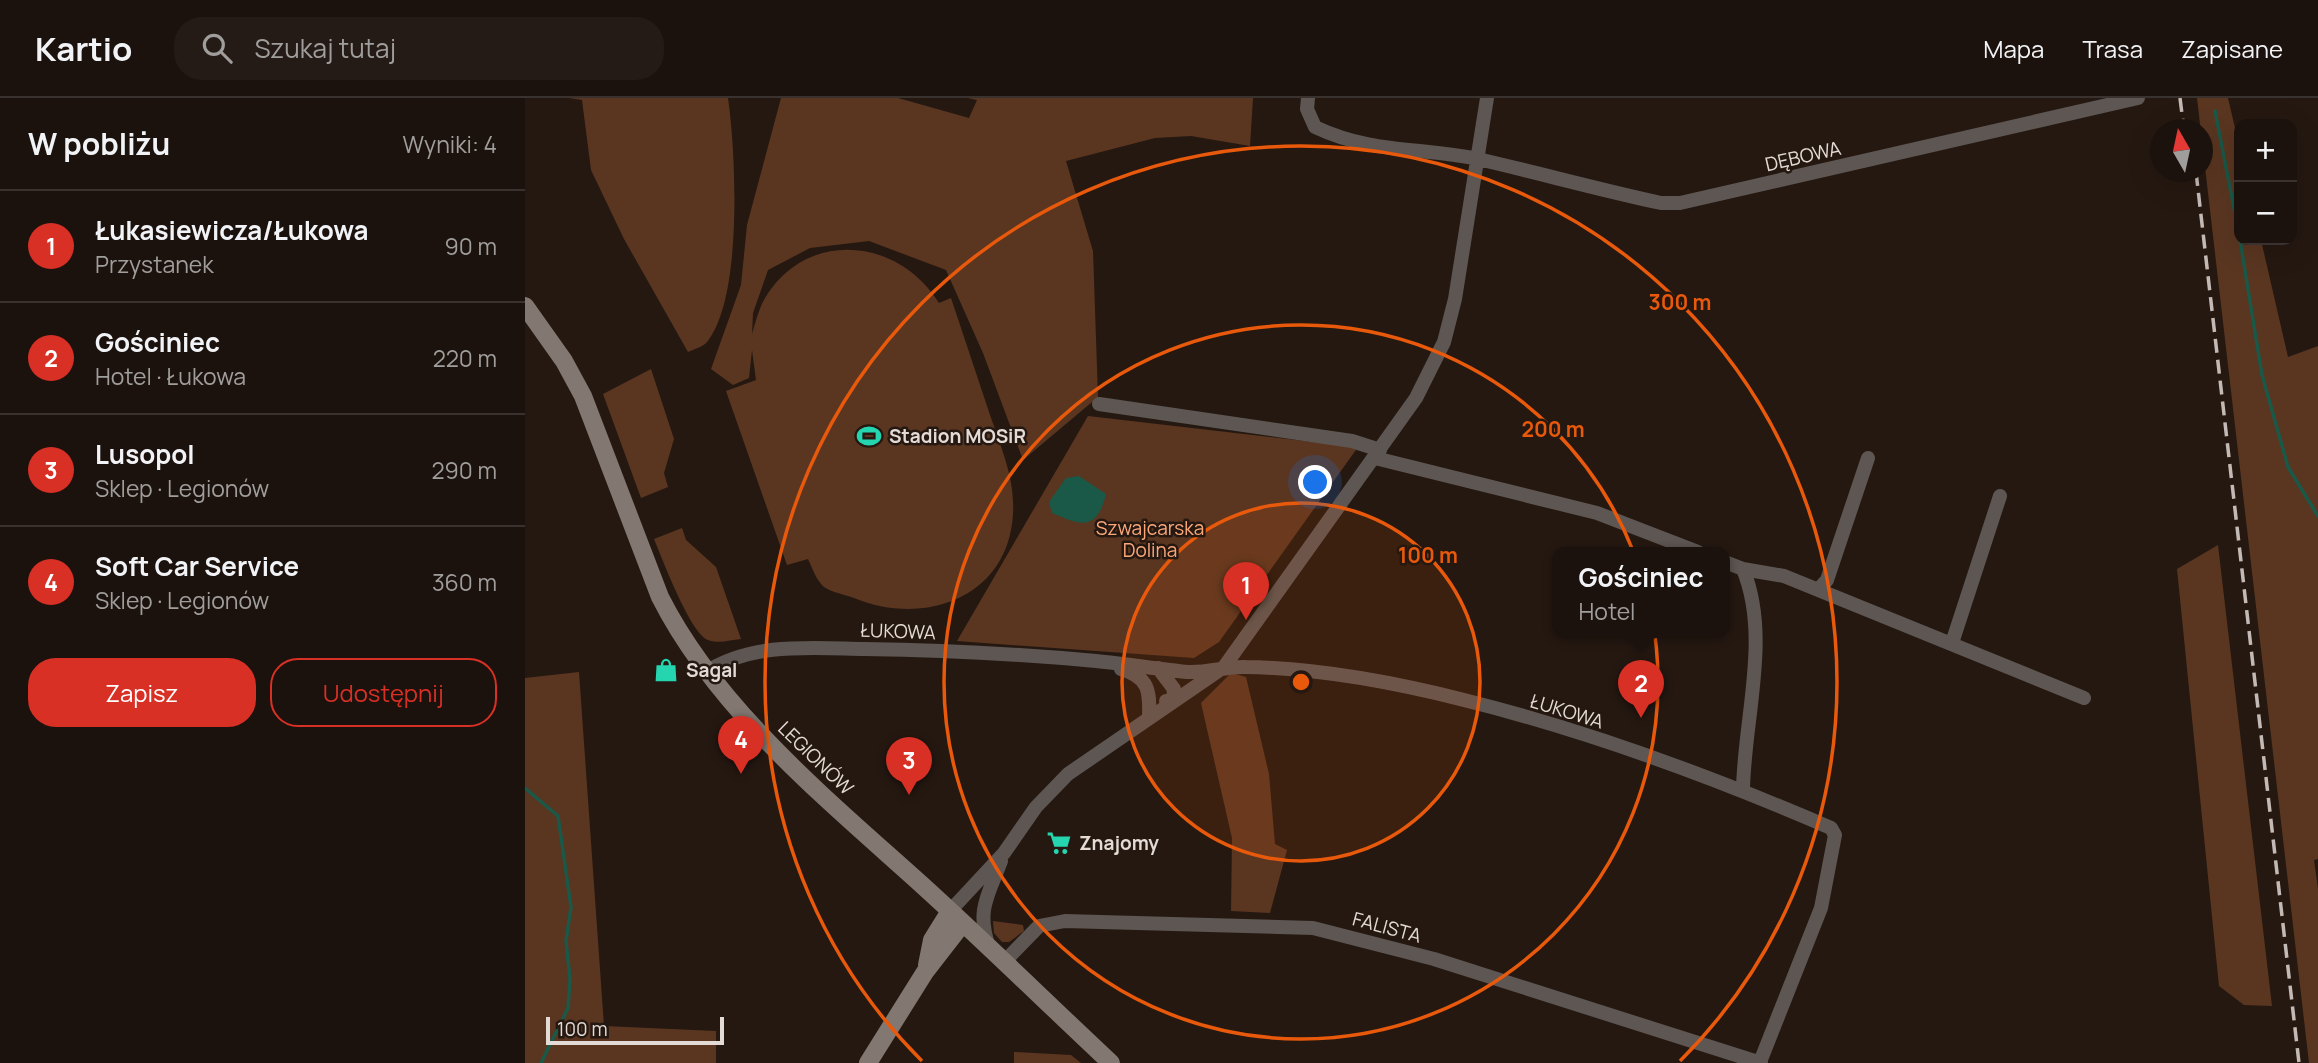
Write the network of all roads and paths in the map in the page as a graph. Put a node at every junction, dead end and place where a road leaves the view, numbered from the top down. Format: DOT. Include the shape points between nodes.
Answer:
graph roads {
  1 [pos="1308,98"];
  2 [pos="1487,98"];
  3 [pos="2139,98"];
  4 [pos="1476,159"];
  5 [pos="525,306"];
  6 [pos="1099,404"];
  7 [pos="1378,454"];
  8 [pos="1868,458"];
  9 [pos="2000,496"];
  10 [pos="1685,547"];
  11 [pos="1730,564"];
  12 [pos="1743,569"];
  13 [pos="1819,589"];
  14 [pos="1952,643"];
  15 [pos="1093,661"];
  16 [pos="1224,667"];
  17 [pos="1159,668"];
  18 [pos="706,672"];
  19 [pos="1151,690"];
  20 [pos="2084,698"];
  21 [pos="1173,701"];
  22 [pos="1149,717"];
  23 [pos="1743,790"];
  24 [pos="1004,853"];
  25 [pos="983,909"];
  26 [pos="956,917"];
  27 [pos="990,949"];
  28 [pos="1004,962"];
  29 [pos="868,1063"];
  30 [pos="1111,1063"];
  31 [pos="1760,1063"];
  1 -- 4 [label="street, DĘBOWA" via="1315,127 1332,135 1383,149"];
  2 -- 4 [label="street"];
  3 -- 4 [label="street, DĘBOWA" via="1680,203 1651,201"];
  4 -- 7 [label="street" via="1444,342 1416,398"];
  5 -- 18 [label="street, LEGIONÓW" via="583,396 660,597"];
  6 -- 7 [label="street" via="1352,441"];
  7 -- 10 [label="street" via="1597,513"];
  7 -- 16 [label="street"];
  8 -- 13 [label="street" via="1827,580"];
  9 -- 14 [label="street"];
  11 -- 12 [label="street"];
  12 -- 13 [label="street" via="1764,570"];
  12 -- 23 [label="street" via="1752,592 1754,625"];
  13 -- 14 [label="street"];
  14 -- 20 [label="street"];
  15 -- 17 [label="street, ŁUKOWA"];
  15 -- 18 [label="street, ŁUKOWA" via="803,648 740,657"];
  15 -- 19 [label="street, ŁUKOWA" via="1134,673"];
  16 -- 17 [label="street, ŁUKOWA" via="1199,672"];
  16 -- 21 [label="street"];
  16 -- 23 [label="street, ŁUKOWA" via="1384,682 1466,700"];
  17 -- 21 [label="street" via="1174,689"];
  18 -- 26 [label="street, LEGIONÓW" via="770,742"];
  19 -- 21 [label="street, ŁUKOWA"];
  19 -- 22 [label="street"];
  21 -- 22 [label="street"];
  22 -- 24 [label="street" via="1087,758 1053,788"];
  23 -- 31 [label="street, ŁUKOWA" via="1831,828 1835,835 1821,908"];
  24 -- 25 [label="street"];
  24 -- 26 [label="street"];
  25 -- 26 [label="street"];
  25 -- 27 [label="street" via="981,926"];
  26 -- 27 [label="street, LEGIONÓW"];
  26 -- 29 [label="street"];
  27 -- 28 [label="street, LEGIONÓW"];
  28 -- 30 [label="street, LEGIONÓW"];
  28 -- 31 [label="street, FALISTA" via="1039,926 1065,921 1313,928 1434,959"];
}
